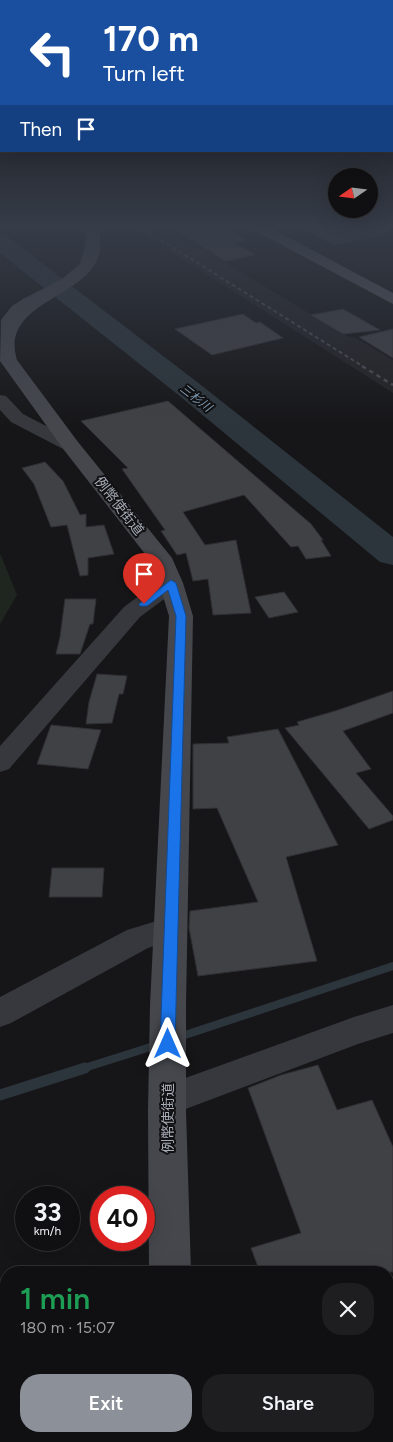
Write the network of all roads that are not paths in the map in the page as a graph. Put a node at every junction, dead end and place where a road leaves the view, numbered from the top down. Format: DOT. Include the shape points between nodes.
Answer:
graph roads {
  1 [pos="45,292"];
  2 [pos="380,292"];
  3 [pos="393,299"];
  4 [pos="1,343"];
  5 [pos="0,400"];
  6 [pos="72,446"];
  7 [pos="171,583"];
  8 [pos="0,763"];
  9 [pos="170,929"];
  10 [pos="0,1014"];
  11 [pos="393,1019"];
  12 [pos="167,1091"];
  13 [pos="170,1266"];
  1 -- 4 [label="street, 例幣使街道" via="6,322"];
  2 -- 3 [label="main road"];
  4 -- 6 [label="street, 例幣使街道" via="5,354"];
  5 -- 6 [label="street" via="17,418"];
  6 -- 7 [label="street, 例幣使街道" via="160,558"];
  7 -- 8 [label="street" via="132,612"];
  7 -- 9 [label="street, 例幣使街道" via="181,616"];
  9 -- 10 [label="street" via="138,939"];
  9 -- 12 [label="street, 例幣使街道"];
  11 -- 12 [label="street"];
  12 -- 13 [label="street, 例幣使街道"];
}
